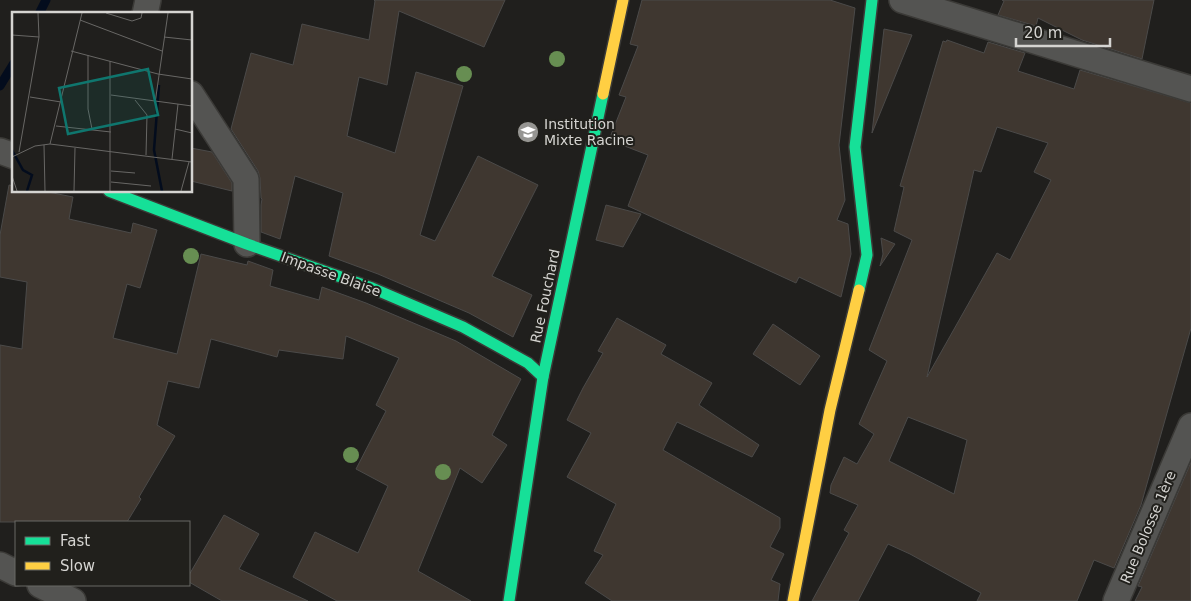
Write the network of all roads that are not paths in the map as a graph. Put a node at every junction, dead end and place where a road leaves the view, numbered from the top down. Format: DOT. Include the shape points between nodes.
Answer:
graph roads {
  1 [pos="623,0"];
  2 [pos="872,0"];
  3 [pos="902,0"];
  4 [pos="1191,89"];
  5 [pos="192,96"];
  6 [pos="112,192"];
  7 [pos="247,244"];
  8 [pos="543,377"];
  9 [pos="1191,426"];
  10 [pos="0,565"];
  11 [pos="15,572"];
  12 [pos="42,586"];
  13 [pos="73,601"];
  14 [pos="510,601"];
  15 [pos="793,601"];
  16 [pos="1116,601"];
  1 -- 8 [label="street, Rue Fouchard"];
  2 -- 15 [label="street" via="855,147 867,255 830,410"];
  3 -- 4 [label="street"];
  5 -- 7 [label="street" via="246,179"];
  6 -- 7 [label="street, Impasse Blaise"];
  7 -- 8 [label="street, Impasse Blaise" via="372,288 463,327 528,363"];
  8 -- 14 [label="street, Rue Fouchard"];
  9 -- 16 [label="street, Rue Bolosse 1ère"];
  10 -- 11 [label="street"];
  12 -- 13 [label="street"];
}
